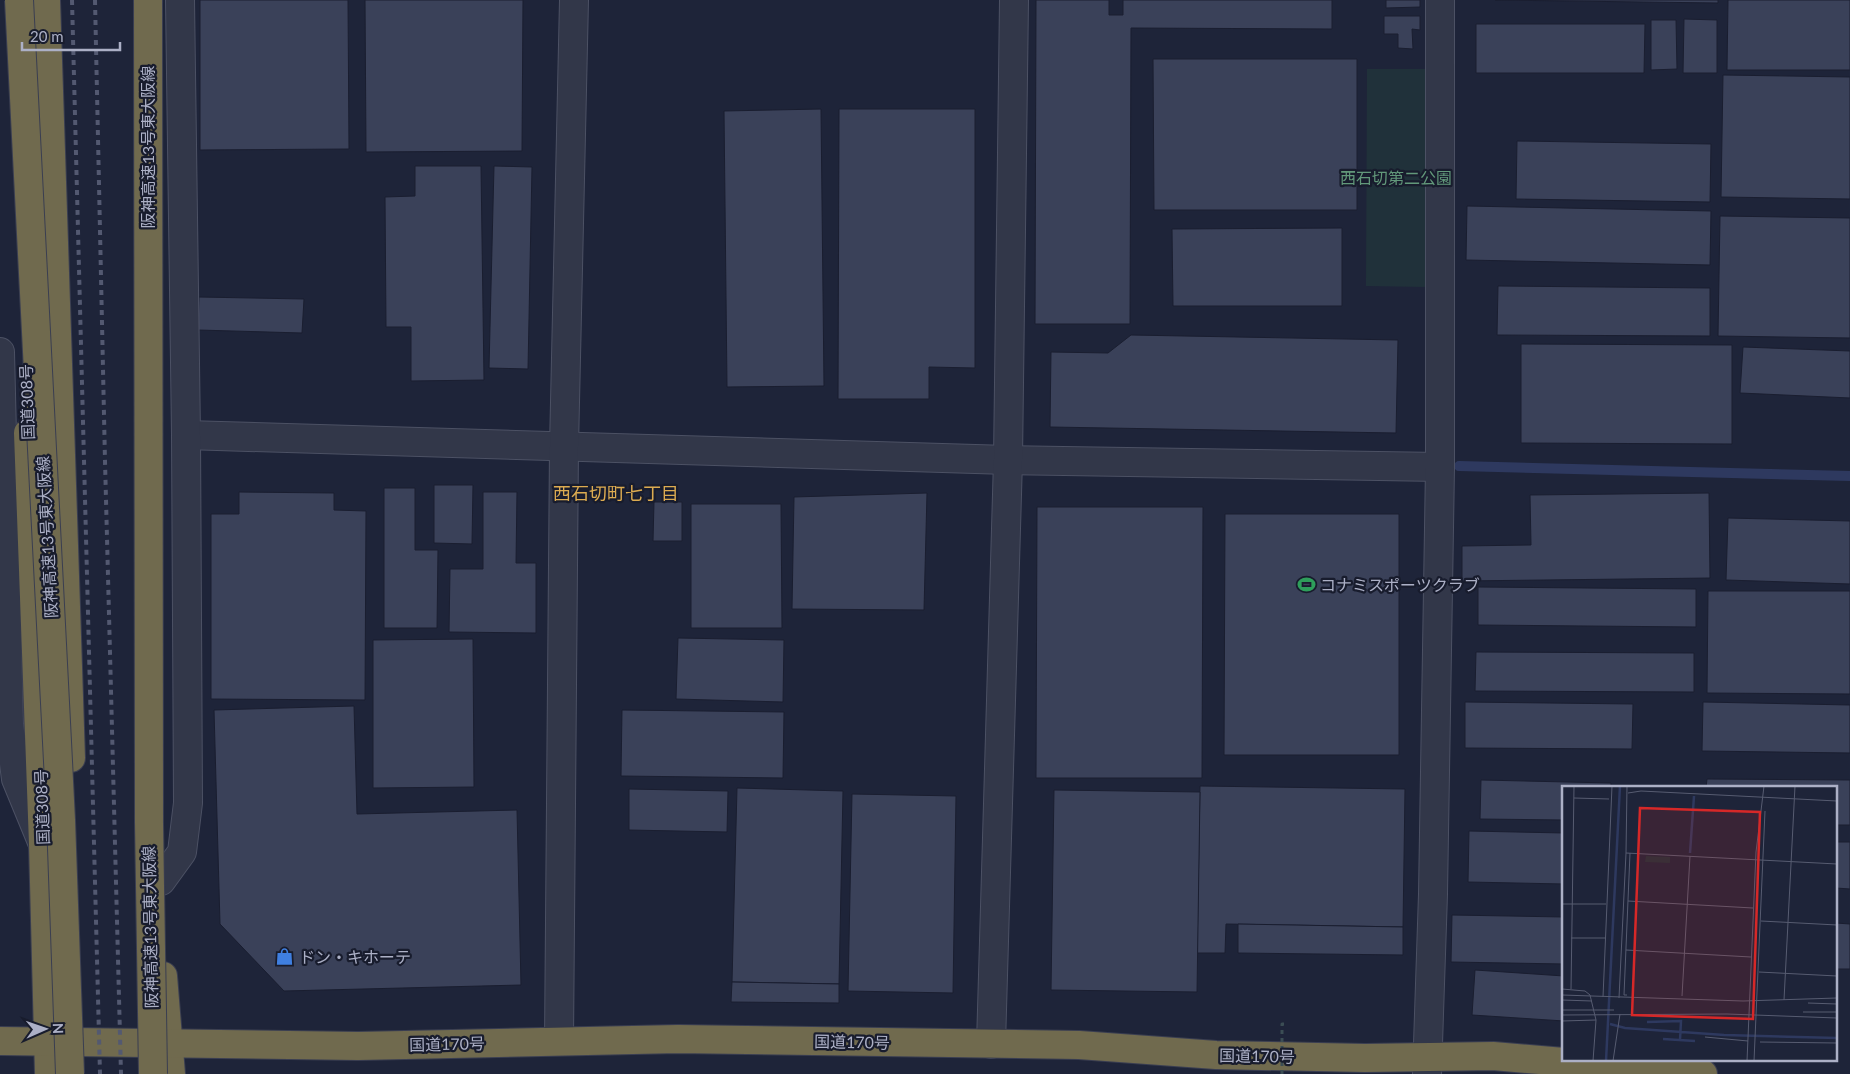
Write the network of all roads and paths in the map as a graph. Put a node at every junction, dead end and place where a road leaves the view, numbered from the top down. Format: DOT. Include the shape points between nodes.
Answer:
graph roads {
  1 [pos="12,0"];
  2 [pos="19,0"];
  3 [pos="46,0"];
  4 [pos="150,0"];
  5 [pos="180,0"];
  6 [pos="574,0"];
  7 [pos="1014,0"];
  8 [pos="1440,0"];
  9 [pos="0,352"];
  10 [pos="186,435"];
  11 [pos="564,447"];
  12 [pos="1008,460"];
  13 [pos="1440,467"];
  14 [pos="43,844"];
  15 [pos="161,881"];
  16 [pos="1288,1024"];
  17 [pos="0,1041"];
  18 [pos="48,1042"];
  19 [pos="559,1042"];
  20 [pos="168,1043"];
  21 [pos="991,1044"];
  22 [pos="1562,1062"];
  23 [pos="1563,1062"];
  24 [pos="1427,1066"];
  25 [pos="49,1074"];
  26 [pos="70,1074"];
  27 [pos="152,1074"];
  28 [pos="171,1074"];
  29 [pos="1282,1074"];
  30 [pos="1703,1074"];
  1 -- 14 [label="highway, 国道308号"];
  2 -- 26 [label="highway, 阪神高速13号東大阪線, bridge" via="61,820"];
  3 -- 18 [label="highway" via="78,983"];
  4 -- 15 [label="highway"];
  4 -- 27 [label="highway, 阪神高速13号東大阪線, bridge" via="149,823"];
  5 -- 10 [label="street"];
  6 -- 11 [label="street"];
  7 -- 12 [label="street"];
  8 -- 13 [label="street"];
  9 -- 14 [label="street" via="8,724 16,779"];
  10 -- 11 [label="street"];
  10 -- 15 [label="street" via="188,802 182,852"];
  11 -- 12 [label="street"];
  11 -- 19 [label="street"];
  12 -- 13 [label="street"];
  12 -- 21 [label="street"];
  13 -- 24 [label="street"];
  14 -- 18 [label="highway, 国道308号"];
  15 -- 20 [label="highway"];
  16 -- 29 [label="path, bridge" via="1282,1024"];
  17 -- 18 [label="highway, 国道170号"];
  18 -- 20 [label="highway, 国道170号"];
  18 -- 25 [label="highway, 国道308号"];
  19 -- 20 [label="highway, 国道170号" via="368,1046"];
  19 -- 21 [label="highway, 国道170号" via="678,1039"];
  20 -- 28 [label="highway"];
  21 -- 24 [label="highway, 国道170号" via="1079,1045 1216,1055 1365,1058"];
  22 -- 24 [label="highway, 国道170号" via="1493,1056"];
  23 -- 30 [label="highway, 国道170号"];
}
